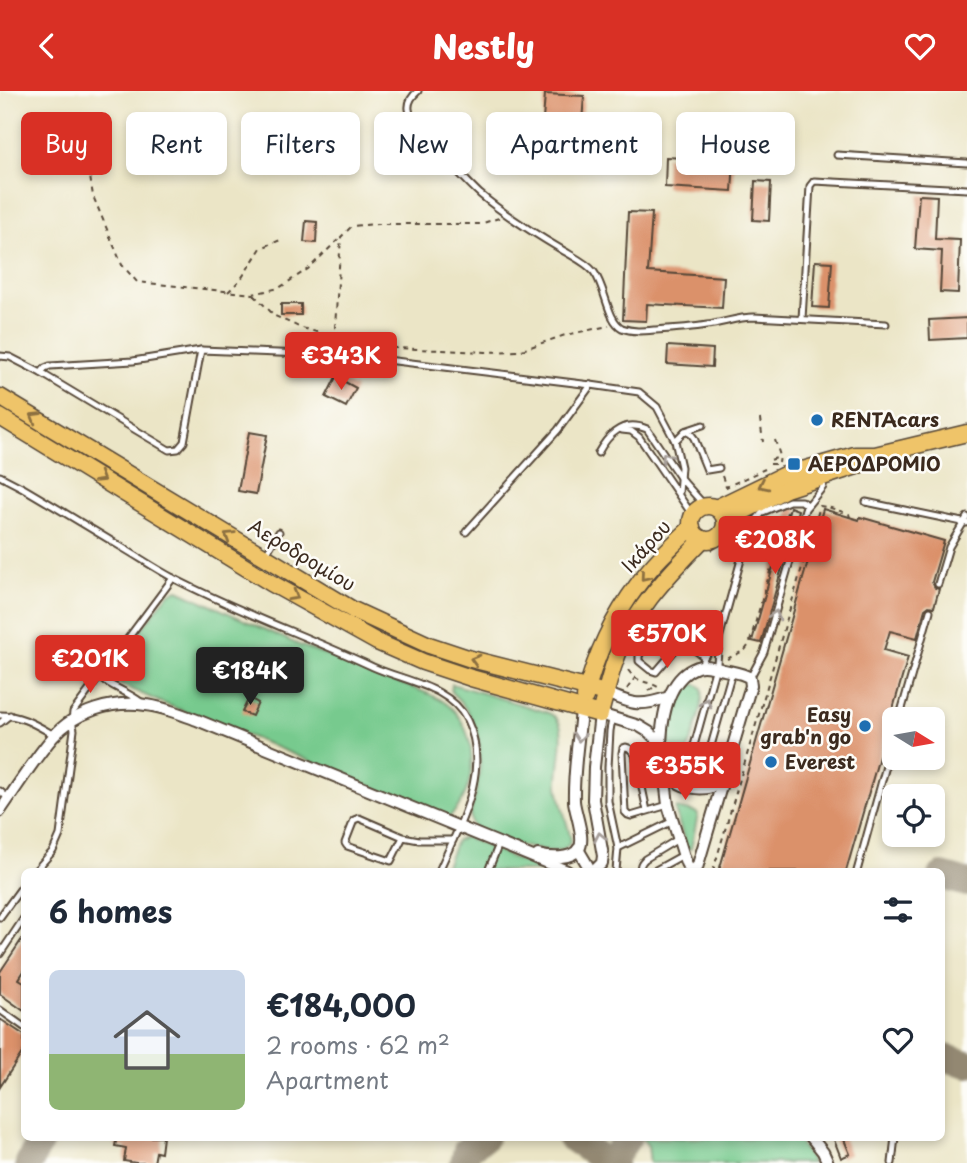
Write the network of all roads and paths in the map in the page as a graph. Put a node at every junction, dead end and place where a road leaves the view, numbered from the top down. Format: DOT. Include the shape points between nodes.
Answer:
graph roads {
  1 [pos="418,91"];
  2 [pos="837,155"];
  3 [pos="967,163"];
  4 [pos="90,175"];
  5 [pos="967,189"];
  6 [pos="508,215"];
  7 [pos="341,237"];
  8 [pos="284,239"];
  9 [pos="228,292"];
  10 [pos="253,294"];
  11 [pos="802,320"];
  12 [pos="616,324"];
  13 [pos="886,324"];
  14 [pos="340,339"];
  15 [pos="201,350"];
  16 [pos="0,356"];
  17 [pos="41,373"];
  18 [pos="592,385"];
  19 [pos="0,397"];
  20 [pos="916,415"];
  21 [pos="0,417"];
  22 [pos="760,419"];
  23 [pos="703,425"];
  24 [pos="619,429"];
  25 [pos="685,431"];
  26 [pos="967,433"];
  27 [pos="775,440"];
  28 [pos="674,441"];
  29 [pos="763,442"];
  30 [pos="922,444"];
  31 [pos="598,453"];
  32 [pos="875,455"];
  33 [pos="780,456"];
  34 [pos="779,464"];
  35 [pos="719,468"];
  36 [pos="822,477"];
  37 [pos="1,479"];
  38 [pos="681,479"];
  39 [pos="679,493"];
  40 [pos="789,501"];
  41 [pos="866,502"];
  42 [pos="808,505"];
  43 [pos="850,517"];
  44 [pos="966,521"];
  45 [pos="709,525"];
  46 [pos="279,532"];
  47 [pos="466,532"];
  48 [pos="264,557"];
  49 [pos="173,578"];
  50 [pos="938,584"];
  51 [pos="930,611"];
  52 [pos="719,639"];
  53 [pos="681,642"];
  54 [pos="727,659"];
  55 [pos="702,662"];
  56 [pos="626,667"];
  57 [pos="716,668"];
  58 [pos="732,672"];
  59 [pos="99,677"];
  60 [pos="635,678"];
  61 [pos="750,678"];
  62 [pos="622,686"];
  63 [pos="587,687"];
  64 [pos="606,693"];
  65 [pos="644,693"];
  66 [pos="669,697"];
  67 [pos="756,697"];
  68 [pos="766,700"];
  69 [pos="144,704"];
  70 [pos="902,707"];
  71 [pos="581,709"];
  72 [pos="0,715"];
  73 [pos="10,715"];
  74 [pos="606,716"];
  75 [pos="72,721"];
  76 [pos="0,723"];
  77 [pos="54,735"];
  78 [pos="661,744"];
  79 [pos="576,766"];
  80 [pos="594,767"];
  81 [pos="664,768"];
  82 [pos="885,770"];
  83 [pos="722,783"];
  84 [pos="683,785"];
  85 [pos="699,789"];
  86 [pos="4,795"];
  87 [pos="668,805"];
  88 [pos="0,811"];
  89 [pos="647,811"];
  90 [pos="673,821"];
  91 [pos="458,827"];
  92 [pos="402,837"];
  93 [pos="678,839"];
  94 [pos="453,840"];
  95 [pos="499,845"];
  96 [pos="618,848"];
  97 [pos="578,849"];
  98 [pos="518,852"];
  99 [pos="683,855"];
  100 [pos="38,868"];
  101 [pos="440,868"];
  102 [pos="489,868"];
  103 [pos="559,868"];
  104 [pos="591,868"];
  105 [pos="596,868"];
  106 [pos="616,868"];
  107 [pos="642,868"];
  108 [pos="659,868"];
  109 [pos="688,868"];
  110 [pos="697,868"];
  111 [pos="714,868"];
  112 [pos="858,868"];
  113 [pos="21,888"];
  114 [pos="0,917"];
  115 [pos="21,922"];
  116 [pos="0,954"];
  117 [pos="0,1010"];
  118 [pos="21,1025"];
  119 [pos="814,1141"];
  120 [pos="895,1141"];
  121 [pos="828,1163"];
  122 [pos="892,1163"];
  1 -- 6 [label="lane" via="409,106 415,125 473,187"];
  2 -- 3 [label="lane"];
  4 -- 9 [label="path" via="93,196 122,265 137,282"];
  5 -- 11 [label="lane" via="814,181 810,186"];
  6 -- 7 [label="path" via="480,224 352,226"];
  6 -- 12 [label="lane" via="589,266 603,287"];
  7 -- 10 [label="path" via="308,269 279,288"];
  7 -- 14 [label="path" via="335,327"];
  8 -- 9 [label="path" via="261,248"];
  9 -- 10 [label="path"];
  10 -- 14 [label="path" via="275,316"];
  11 -- 12 [label="lane" via="747,317 700,327 640,331"];
  11 -- 13 [label="lane"];
  12 -- 14 [label="path" via="519,351 372,347"];
  15 -- 17 [label="lane" via="133,361 50,366"];
  15 -- 17 [label="lane" via="184,442 178,449 169,450"];
  15 -- 18 [label="lane" via="354,355"];
  16 -- 17 [label="lane"];
  18 -- 28 [label="lane" via="647,397"];
  18 -- 47 [label="lane"];
  48 -- 19 [label="main road, Αεροδρομίου, one-way"];
  20 -- 30 [label="path"];
  21 -- 71 [label="main road, Αεροδρομίου, one-way" via="271,583 377,642 471,678"];
  22 -- 29 [label="path"];
  23 -- 25 [label="lane"];
  24 -- 31 [label="lane" via="605,439"];
  38 -- 24 [label="lane, one-way" via="648,429"];
  24 -- 39 [label="lane" via="639,437"];
  25 -- 28 [label="lane"];
  25 -- 35 [label="lane" via="694,438 707,470"];
  26 -- 30 [label="main road, Ικάρου"];
  27 -- 33 [label="path"];
  28 -- 38 [label="lane"];
  30 -- 32 [label="main road, Ικάρου"];
  32 -- 36 [label="main road, Ικάρου"];
  32 -- 45 [label="main road, Ικάρου, one-way" via="855,455 782,476"];
  33 -- 34 [label="path"];
  33 -- 34 [label="path" via="770,460 770,464"];
  34 -- 35 [label="path" via="726,487"];
  36 -- 42 [label="lane" via="822,487"];
  36 -- 45 [label="main road, Ικάρου"];
  37 -- 49 [label="lane"];
  38 -- 39 [label="lane"];
  38 -- 45 [label="lane"];
  39 -- 45 [label="lane"];
  40 -- 42 [label="lane"];
  40 -- 52 [label="lane" via="763,512 750,527"];
  40 -- 54 [label="path" via="749,645"];
  41 -- 44 [label="lane"];
  61 -- 42 [label="lane, one-way" via="764,652"];
  43 -- 68 [label="path" via="820,506"];
  44 -- 50 [label="lane" via="949,547"];
  45 -- 63 [label="main road, Ικάρου, one-way" via="661,557 639,582 605,642"];
  45 -- 64 [label="main road, Ικάρου" via="636,616"];
  46 -- 48 [label="lane"];
  63 -- 48 [label="main road, Αεροδρομίου, one-way" via="505,669 429,645 353,610"];
  49 -- 59 [label="lane"];
  49 -- 91 [label="lane" via="453,701 468,722 475,761 467,810"];
  51 -- 70 [label="lane"];
  52 -- 55 [label="lane"];
  52 -- 57 [label="lane"];
  53 -- 53 [label="lane" via="656,672 639,661 656,630"];
  53 -- 55 [label="lane"];
  55 -- 57 [label="street"];
  55 -- 66 [label="street" via="680,679"];
  56 -- 60 [label="path"];
  57 -- 58 [label="street"];
  84 -- 57 [label="lane, one-way"];
  58 -- 61 [label="street"];
  58 -- 85 [label="lane"];
  59 -- 69 [label="lane"];
  59 -- 75 [label="lane" via="74,709"];
  60 -- 62 [label="path" via="628,691"];
  60 -- 65 [label="path" via="656,685"];
  61 -- 83 [label="street"];
  63 -- 64 [label="main road, Αεροδρομίου"];
  63 -- 71 [label="main road, Ικάρου"];
  64 -- 66 [label="street" via="639,704"];
  64 -- 74 [label="main road, Ικάρου"];
  66 -- 78 [label="street"];
  67 -- 68 [label="path"];
  68 -- 111 [label="path"];
  69 -- 75 [label="street" via="107,706"];
  69 -- 91 [label="street" via="197,720"];
  71 -- 74 [label="main road, Αεροδρομίου"];
  71 -- 79 [label="street, one-way"];
  72 -- 73 [label="lane"];
  73 -- 76 [label="lane"];
  73 -- 77 [label="lane"];
  74 -- 78 [label="street" via="639,726"];
  74 -- 80 [label="street"];
  74 -- 96 [label="lane" via="608,801"];
  75 -- 77 [label="street"];
  75 -- 100 [label="lane" via="60,835"];
  77 -- 86 [label="street"];
  78 -- 81 [label="street"];
  79 -- 80 [label="street"];
  79 -- 97 [label="street"];
  105 -- 80 [label="street, one-way" via="603,856 593,800"];
  81 -- 84 [label="street"];
  81 -- 87 [label="street"];
  82 -- 112 [label="lane"];
  83 -- 85 [label="street"];
  83 -- 110 [label="street"];
  84 -- 85 [label="street"];
  86 -- 88 [label="street"];
  87 -- 89 [label="lane"];
  87 -- 90 [label="street"];
  89 -- 89 [label="lane" via="625,812 623,748 635,754"];
  90 -- 93 [label="street"];
  90 -- 96 [label="lane"];
  91 -- 94 [label="lane"];
  91 -- 95 [label="street"];
  92 -- 92 [label="lane" via="356,818 345,843 391,861"];
  92 -- 94 [label="lane"];
  93 -- 99 [label="street"];
  93 -- 107 [label="lane" via="645,859"];
  94 -- 101 [label="lane"];
  95 -- 98 [label="street"];
  95 -- 102 [label="lane"];
  96 -- 106 [label="lane"];
  97 -- 98 [label="street" via="562,857"];
  97 -- 104 [label="street"];
  98 -- 103 [label="street"];
  99 -- 108 [label="lane"];
  99 -- 109 [label="street"];
  113 -- 114 [label="lane"];
  115 -- 116 [label="lane"];
  117 -- 118 [label="lane"];
  119 -- 121 [label="street"];
  120 -- 122 [label="lane"];
}
